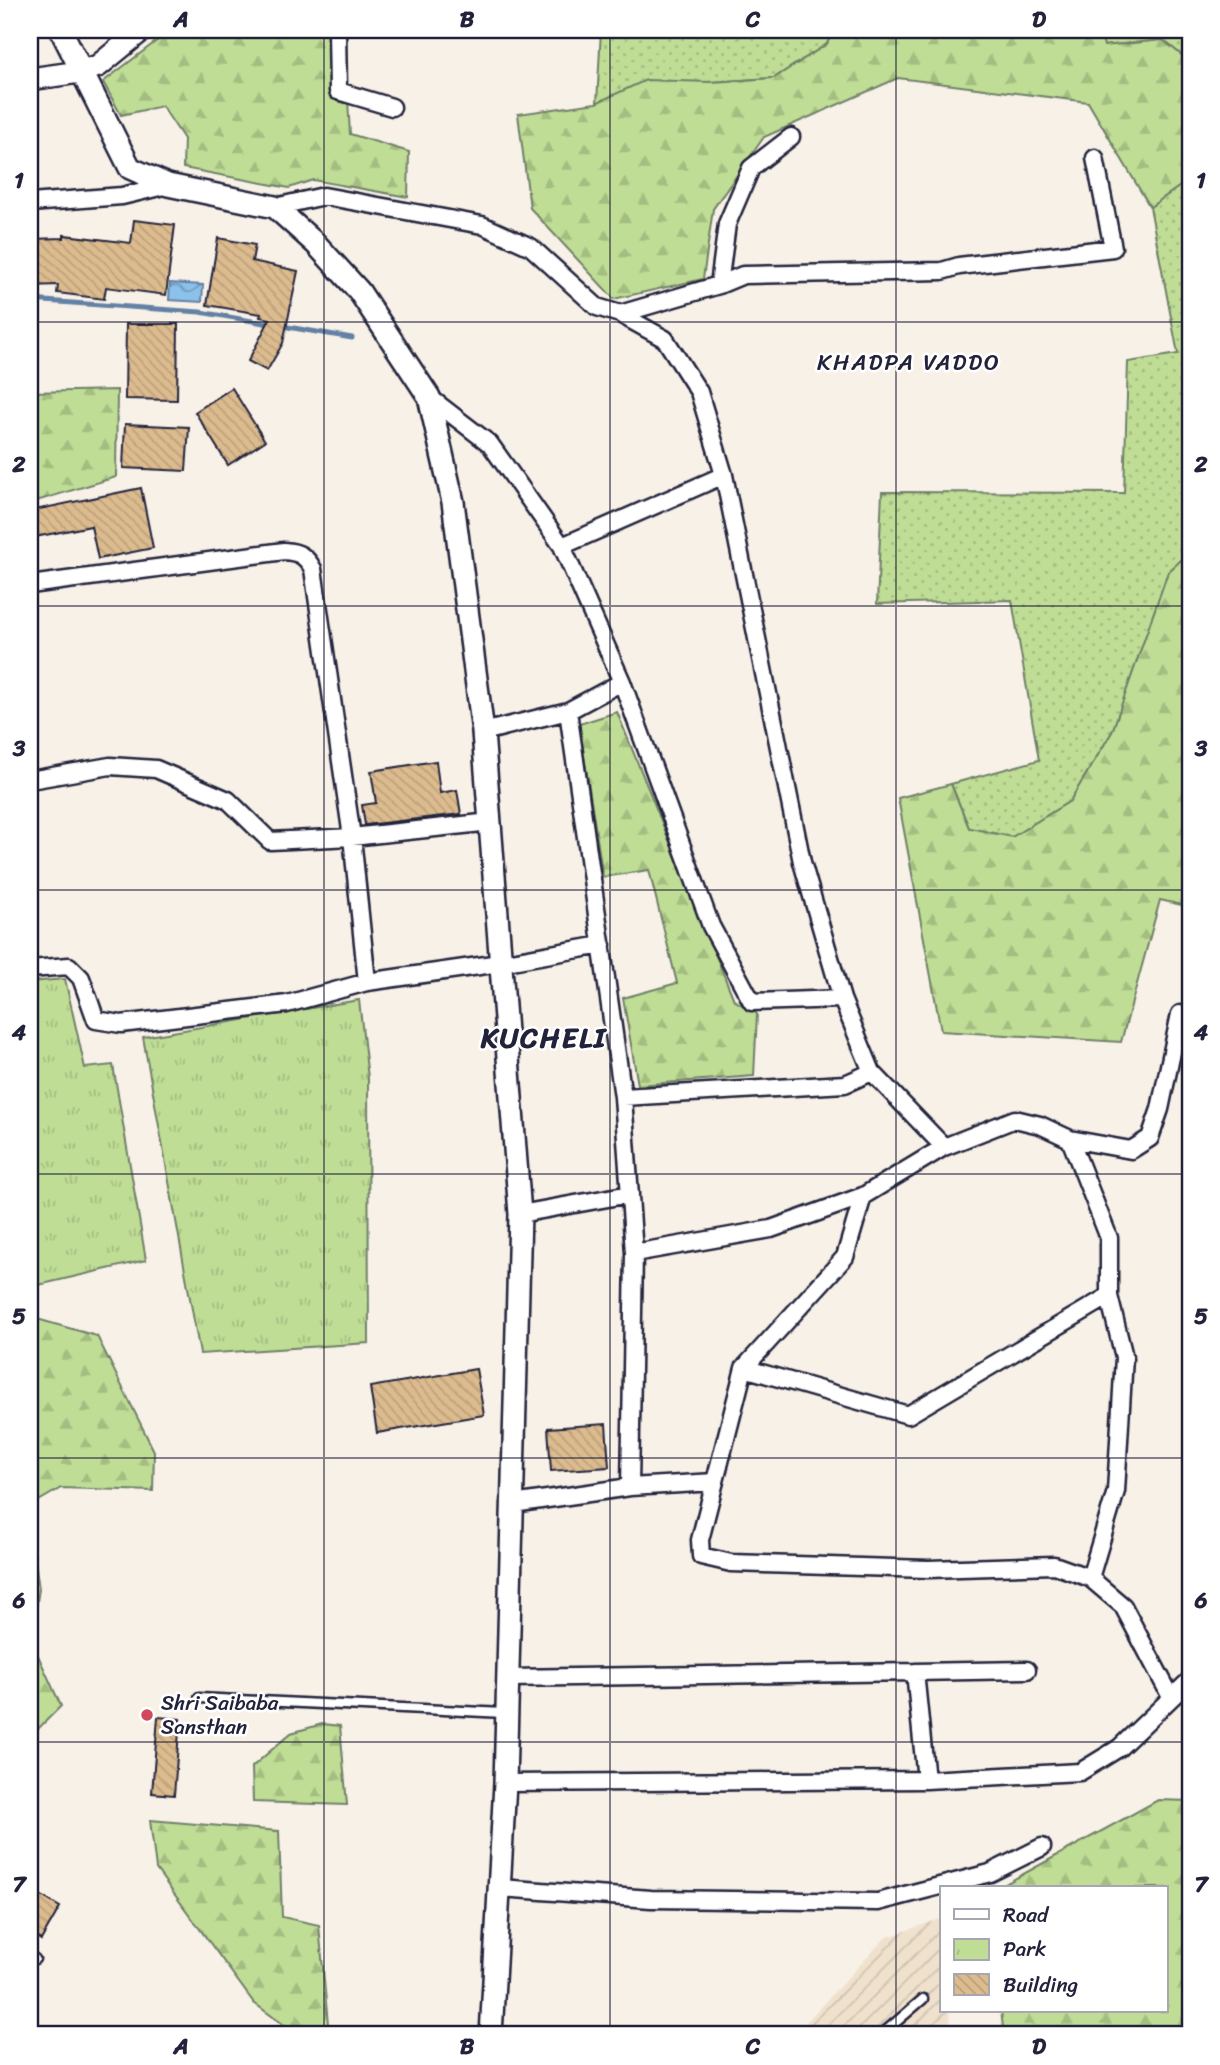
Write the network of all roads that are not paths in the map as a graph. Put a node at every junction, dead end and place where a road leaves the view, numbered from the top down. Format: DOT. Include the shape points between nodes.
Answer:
graph roads {
  1 [pos="61,30"];
  2 [pos="142,30"];
  3 [pos="337,30"];
  4 [pos="80,72"];
  5 [pos="30,79"];
  6 [pos="392,107"];
  7 [pos="791,137"];
  8 [pos="1095,159"];
  9 [pos="168,185"];
  10 [pos="30,203"];
  11 [pos="275,207"];
  12 [pos="719,285"];
  13 [pos="620,314"];
  14 [pos="429,397"];
  15 [pos="724,475"];
  16 [pos="562,546"];
  17 [pos="30,585"];
  18 [pos="622,682"];
  19 [pos="568,711"];
  20 [pos="483,732"];
  21 [pos="30,780"];
  22 [pos="491,822"];
  23 [pos="352,837"];
  24 [pos="601,945"];
  25 [pos="500,964"];
  26 [pos="30,969"];
  27 [pos="367,982"];
  28 [pos="842,999"];
  29 [pos="1180,1014"];
  30 [pos="872,1072"];
  31 [pos="623,1097"];
  32 [pos="1070,1139"];
  33 [pos="944,1147"];
  34 [pos="630,1194"];
  35 [pos="863,1196"];
  36 [pos="520,1214"];
  37 [pos="634,1253"];
  38 [pos="1109,1296"];
  39 [pos="744,1368"];
  40 [pos="715,1482"];
  41 [pos="630,1487"];
  42 [pos="513,1504"];
  43 [pos="1090,1578"];
  44 [pos="1027,1670"];
  45 [pos="915,1672"];
  46 [pos="509,1678"];
  47 [pos="1190,1680"];
  48 [pos="1171,1697"];
  49 [pos="199,1698"];
  50 [pos="507,1713"];
  51 [pos="926,1780"];
  52 [pos="505,1783"];
  53 [pos="1042,1847"];
  54 [pos="500,1888"];
  55 [pos="923,1999"];
  56 [pos="491,2035"];
  57 [pos="881,2035"];
  1 -- 4 [label="street"];
  2 -- 4 [label="street" via="98,66"];
  3 -- 6 [label="street" via="338,91"];
  4 -- 5 [label="street"];
  4 -- 9 [label="street" via="130,168"];
  7 -- 12 [label="street" via="751,168 727,224"];
  8 -- 12 [label="street" via="1113,248 942,271 743,275"];
  9 -- 10 [label="street" via="122,196"];
  9 -- 11 [label="street"];
  11 -- 13 [label="street" via="324,195 482,225 531,247 597,307"];
  11 -- 14 [label="street" via="359,291"];
  12 -- 13 [label="street"];
  13 -- 15 [label="street" via="665,339 672,349 699,392"];
  14 -- 16 [label="street" via="490,444"];
  14 -- 20 [label="street" via="453,502"];
  15 -- 16 [label="street"];
  15 -- 28 [label="street" via="802,862"];
  16 -- 18 [label="street"];
  17 -- 23 [label="street" via="284,551 307,558 313,569"];
  18 -- 19 [label="street"];
  18 -- 28 [label="street" via="711,926 752,1002"];
  19 -- 20 [label="street"];
  19 -- 24 [label="street"];
  20 -- 22 [label="street"];
  21 -- 23 [label="street" via="110,766 156,769 228,800 270,841"];
  22 -- 23 [label="street"];
  22 -- 25 [label="street"];
  23 -- 27 [label="street"];
  24 -- 25 [label="street"];
  24 -- 31 [label="street"];
  25 -- 27 [label="street"];
  25 -- 36 [label="street"];
  26 -- 27 [label="street" via="69,966 81,978 96,1020 121,1024 287,1004"];
  28 -- 30 [label="street"];
  29 -- 32 [label="street" via="1150,1138 1131,1150"];
  30 -- 31 [label="street" via="845,1084"];
  30 -- 33 [label="street"];
  31 -- 34 [label="street"];
  32 -- 33 [label="street" via="1016,1119"];
  32 -- 38 [label="street" via="1109,1238"];
  33 -- 35 [label="street"];
  34 -- 36 [label="street"];
  34 -- 37 [label="street"];
  35 -- 37 [label="street" via="771,1229"];
  35 -- 39 [label="street" via="845,1257"];
  36 -- 42 [label="street"];
  37 -- 41 [label="street"];
  38 -- 39 [label="street" via="908,1415"];
  38 -- 43 [label="street" via="1124,1357 1116,1491"];
  39 -- 40 [label="street"];
  40 -- 41 [label="street"];
  40 -- 43 [label="street" via="700,1540 701,1556 731,1563 928,1569 1054,1564"];
  41 -- 42 [label="street"];
  42 -- 46 [label="street"];
  43 -- 48 [label="street" via="1123,1606"];
  44 -- 45 [label="street"];
  45 -- 46 [label="street"];
  45 -- 51 [label="street"];
  46 -- 50 [label="street"];
  47 -- 48 [label="street"];
  48 -- 51 [label="street" via="1119,1748 1080,1772"];
  49 -- 50 [label="lane"];
  50 -- 52 [label="street"];
  51 -- 52 [label="street"];
  52 -- 54 [label="street"];
  53 -- 54 [label="street" via="990,1873 878,1902 651,1899"];
  54 -- 56 [label="street"];
  55 -- 57 [label="lane"];
}
